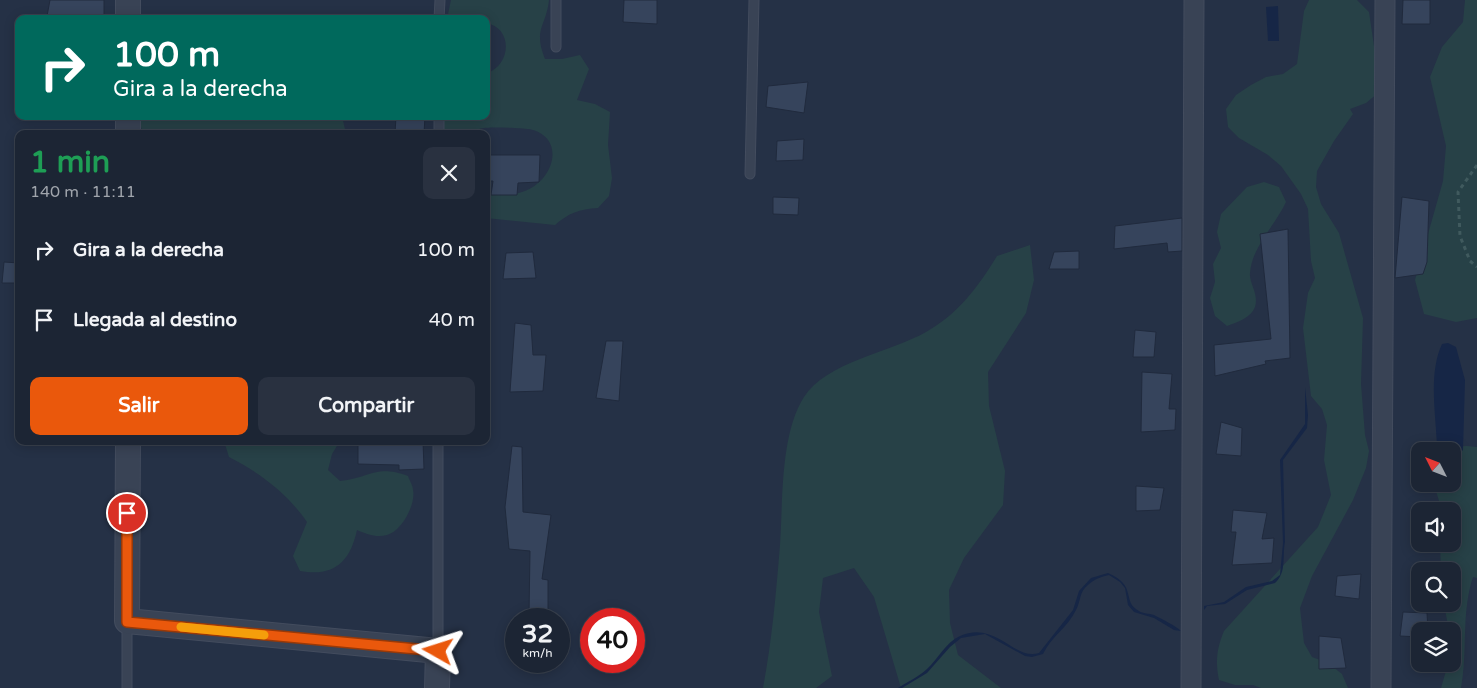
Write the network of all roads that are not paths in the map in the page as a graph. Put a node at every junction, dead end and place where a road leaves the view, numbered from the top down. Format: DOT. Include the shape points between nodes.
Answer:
graph roads {
  1 [pos="128,0"];
  2 [pos="440,0"];
  3 [pos="556,0"];
  4 [pos="754,0"];
  5 [pos="1194,0"];
  6 [pos="1386,0"];
  7 [pos="128,15"];
  8 [pos="440,15"];
  9 [pos="556,47"];
  10 [pos="750,174"];
  11 [pos="128,445"];
  12 [pos="438,445"];
  13 [pos="127,622"];
  14 [pos="438,651"];
  15 [pos="128,688"];
  16 [pos="437,688"];
  17 [pos="1191,688"];
  18 [pos="1381,688"];
  1 -- 7 [label="street"];
  2 -- 8 [label="lane"];
  3 -- 9 [label="lane"];
  4 -- 10 [label="lane"];
  5 -- 17 [label="street"];
  6 -- 18 [label="street"];
  11 -- 13 [label="street"];
  12 -- 14 [label="lane"];
  13 -- 14 [label="street"];
  13 -- 15 [label="lane"];
  14 -- 16 [label="street"];
}
